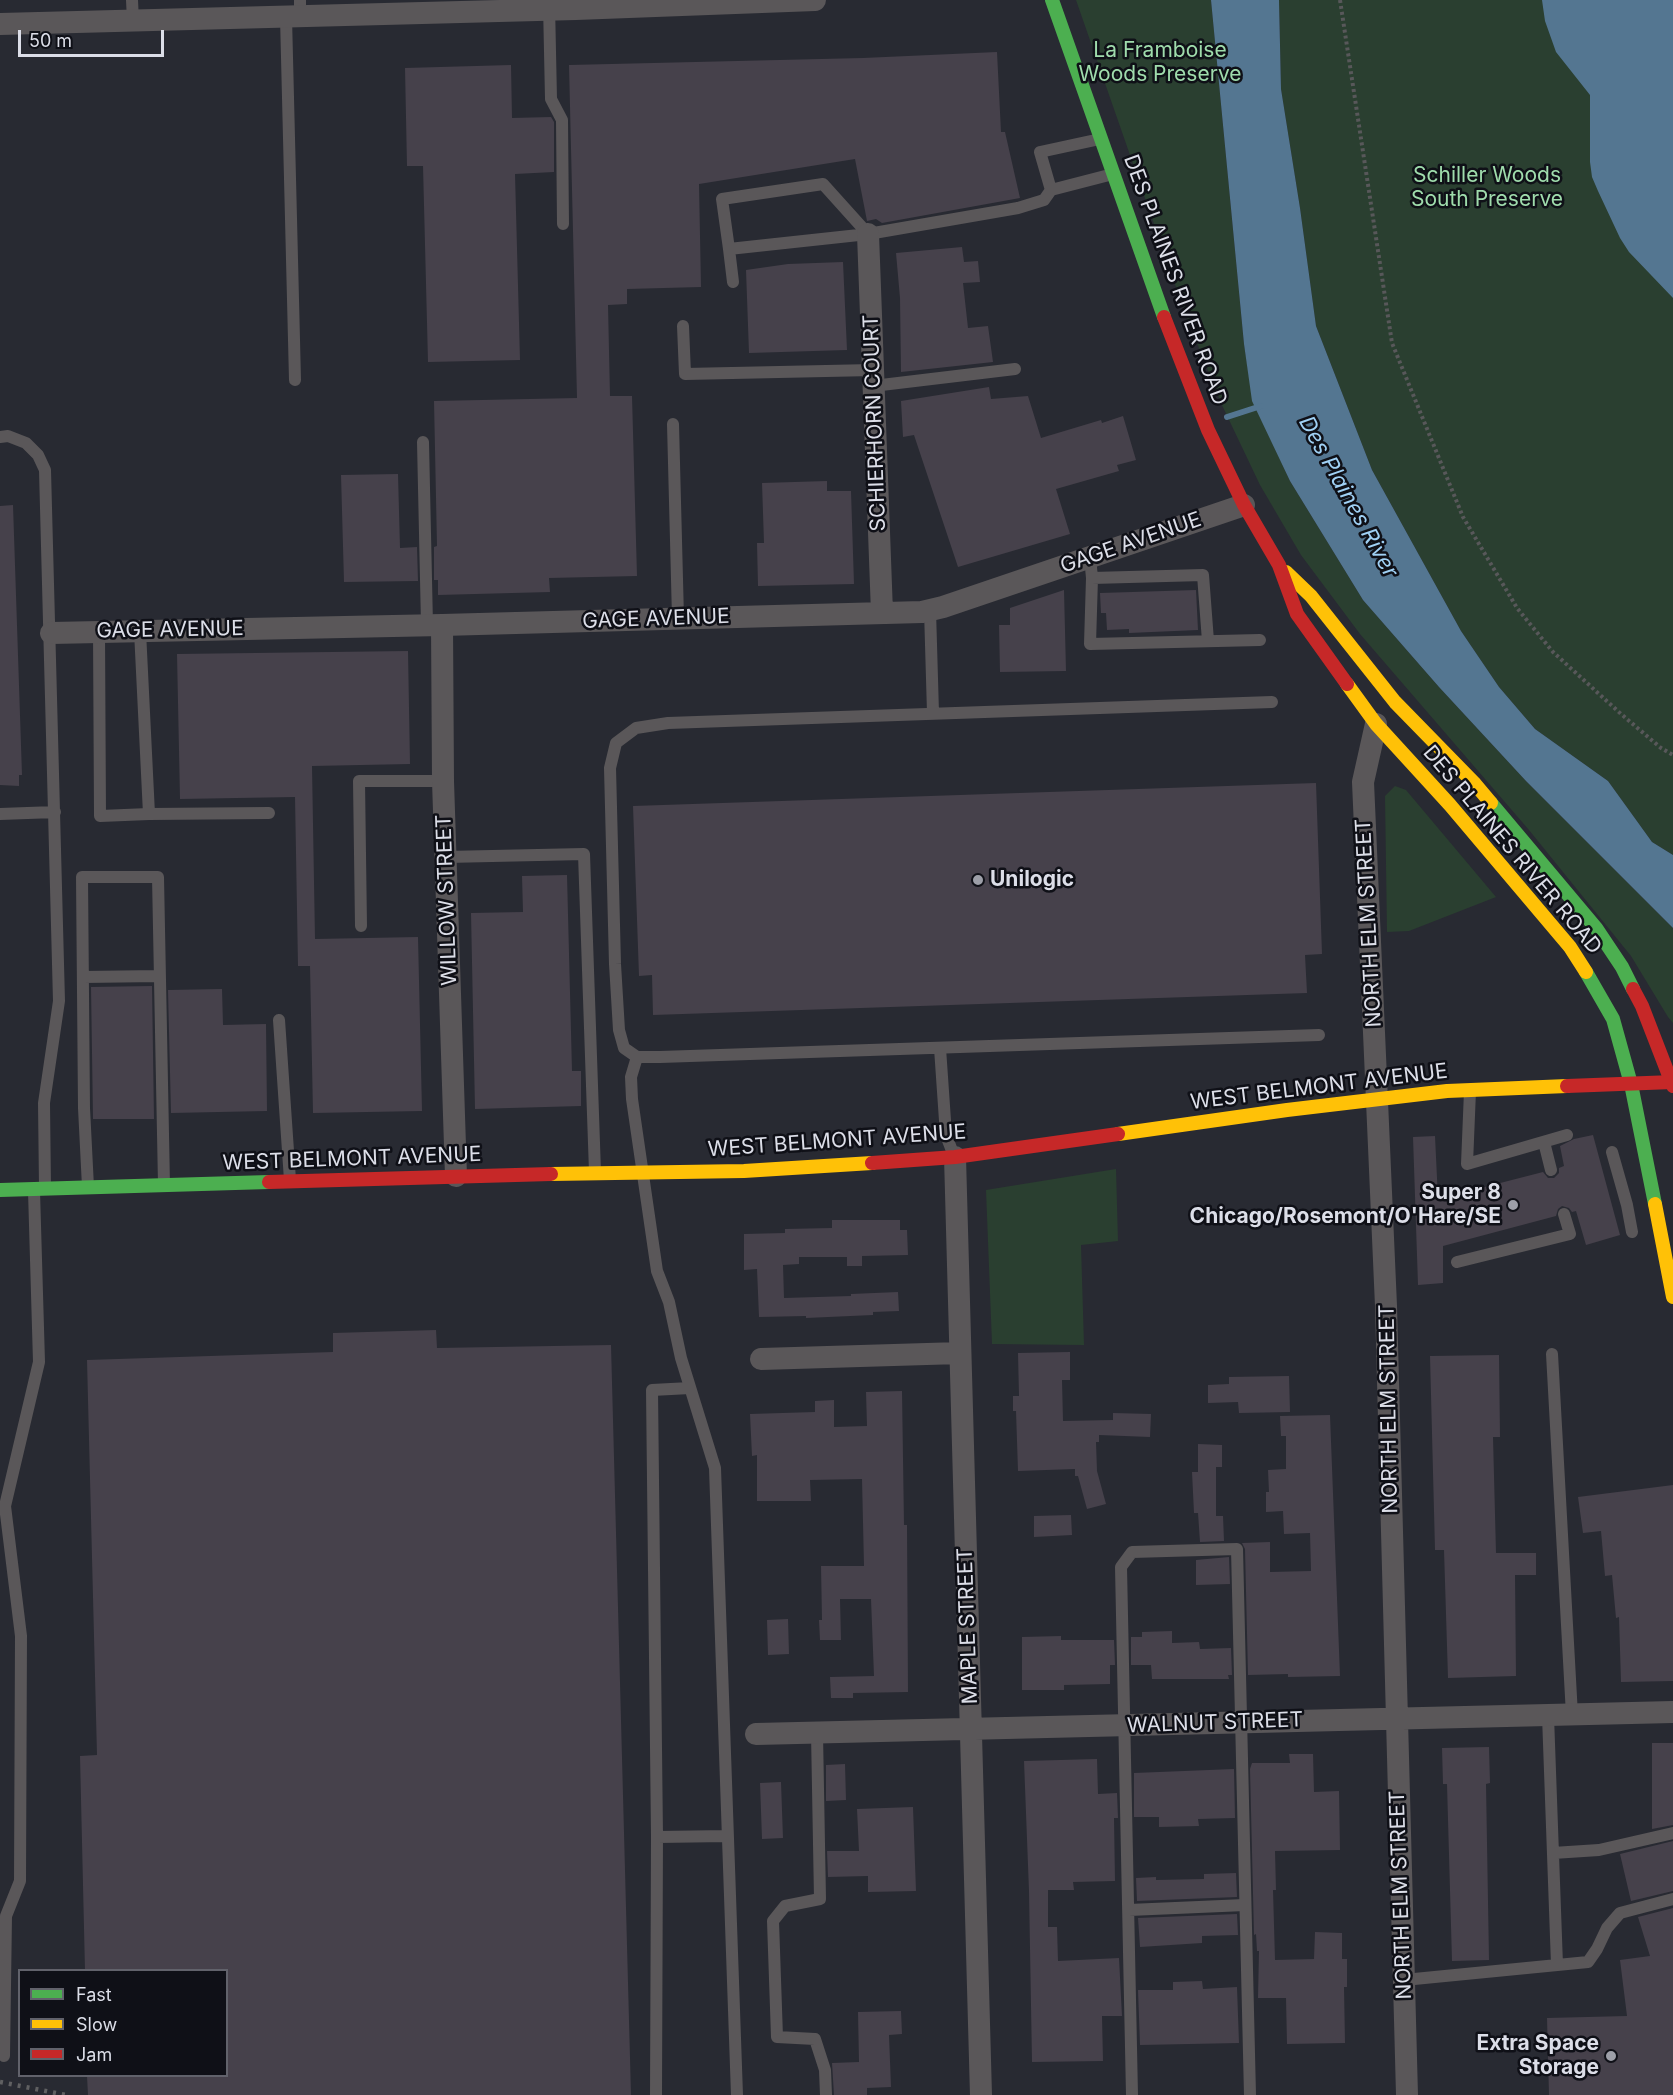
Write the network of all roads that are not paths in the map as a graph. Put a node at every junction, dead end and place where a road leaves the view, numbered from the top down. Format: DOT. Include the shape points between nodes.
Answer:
graph roads {
  1 [pos="815,0"];
  2 [pos="1052,0"];
  3 [pos="549,5"];
  4 [pos="576,5"];
  5 [pos="132,10"];
  6 [pos="295,11"];
  7 [pos="0,24"];
  8 [pos="1101,139"];
  9 [pos="1113,174"];
  10 [pos="1051,190"];
  11 [pos="563,224"];
  12 [pos="868,234"];
  13 [pos="729,249"];
  14 [pos="733,282"];
  15 [pos="682,326"];
  16 [pos="1015,369"];
  17 [pos="873,378"];
  18 [pos="295,380"];
  19 [pos="673,424"];
  20 [pos="0,436"];
  21 [pos="423,442"];
  22 [pos="1244,505"];
  23 [pos="1279,565"];
  24 [pos="1091,568"];
  25 [pos="930,610"];
  26 [pos="882,613"];
  27 [pos="678,618"];
  28 [pos="434,625"];
  29 [pos="140,631"];
  30 [pos="99,632"];
  31 [pos="51,633"];
  32 [pos="1260,640"];
  33 [pos="1208,641"];
  34 [pos="1272,702"];
  35 [pos="933,713"];
  36 [pos="1376,724"];
  37 [pos="443,781"];
  38 [pos="55,812"];
  39 [pos="269,813"];
  40 [pos="0,814"];
  41 [pos="149,814"];
  42 [pos="446,857"];
  43 [pos="361,926"];
  44 [pos="159,976"];
  45 [pos="82,977"];
  46 [pos="279,1020"];
  47 [pos="1319,1035"];
  48 [pos="940,1048"];
  49 [pos="637,1057"];
  50 [pos="1673,1083"];
  51 [pos="1631,1084"];
  52 [pos="1470,1090"];
  53 [pos="1378,1098"];
  54 [pos="1567,1135"];
  55 [pos="1544,1142"];
  56 [pos="1612,1152"];
  57 [pos="955,1157"];
  58 [pos="1551,1170"];
  59 [pos="644,1173"];
  60 [pos="596,1174"];
  61 [pos="456,1176"];
  62 [pos="290,1181"];
  63 [pos="165,1185"];
  64 [pos="88,1188"];
  65 [pos="40,1189"];
  66 [pos="0,1191"];
  67 [pos="1640,1202"];
  68 [pos="1564,1214"];
  69 [pos="1632,1232"];
  70 [pos="1457,1262"];
  71 [pos="1673,1297"];
  72 [pos="960,1353"];
  73 [pos="1552,1354"];
  74 [pos="761,1359"];
  75 [pos="690,1389"];
  76 [pos="1673,1712"];
  77 [pos="1572,1715"];
  78 [pos="1548,1716"];
  79 [pos="1396,1718"];
  80 [pos="1241,1723"];
  81 [pos="1126,1726"];
  82 [pos="971,1730"];
  83 [pos="817,1733"];
  84 [pos="756,1734"];
  85 [pos="1673,1833"];
  86 [pos="728,1836"];
  87 [pos="657,1837"];
  88 [pos="1553,1853"];
  89 [pos="1673,1899"];
  90 [pos="1245,1905"];
  91 [pos="1129,1910"];
  92 [pos="1557,1965"];
  93 [pos="1404,1980"];
  94 [pos="4,2056"];
  95 [pos="656,2095"];
  96 [pos="737,2095"];
  97 [pos="826,2095"];
  98 [pos="981,2095"];
  99 [pos="1132,2095"];
  100 [pos="1250,2095"];
  101 [pos="1407,2095"];
  1 -- 4 [label="street"];
  2 -- 8 [label="main road, DES PLAINES RIVER ROAD"];
  3 -- 4 [label="street"];
  3 -- 6 [label="street"];
  3 -- 11 [label="lane" via="551,99 562,120"];
  5 -- 6 [label="street"];
  5 -- 7 [label="street"];
  6 -- 18 [label="lane"];
  8 -- 9 [label="main road, DES PLAINES RIVER ROAD"];
  8 -- 10 [label="lane" via="1040,152"];
  9 -- 10 [label="lane"];
  9 -- 22 [label="main road, DES PLAINES RIVER ROAD" via="1172,340"];
  10 -- 12 [label="lane" via="1044,200 1018,208"];
  12 -- 13 [label="lane"];
  12 -- 13 [label="lane" via="823,184 722,199"];
  12 -- 17 [label="street, SCHIERHORN COURT"];
  13 -- 14 [label="lane"];
  15 -- 17 [label="lane" via="685,374"];
  16 -- 17 [label="lane"];
  17 -- 26 [label="street, SCHIERHORN COURT"];
  19 -- 27 [label="lane"];
  20 -- 31 [label="lane" via="26,443 38,454 45,470"];
  21 -- 28 [label="lane"];
  22 -- 23 [label="main road, DES PLAINES RIVER ROAD"];
  22 -- 24 [label="street, GAGE AVENUE"];
  23 -- 36 [label="main road, DES PLAINES RIVER ROAD" via="1297,614"];
  23 -- 50 [label="main road, DES PLAINES RIVER ROAD" via="1311,596 1395,702 1475,784 1596,928 1642,1006"];
  24 -- 25 [label="street, GAGE AVENUE"];
  24 -- 33 [label="lane" via="1203,575"];
  24 -- 33 [label="lane" via="1090,644"];
  25 -- 26 [label="street, GAGE AVENUE"];
  25 -- 35 [label="lane"];
  26 -- 27 [label="street, GAGE AVENUE"];
  27 -- 28 [label="street, GAGE AVENUE"];
  28 -- 29 [label="street, GAGE AVENUE"];
  28 -- 37 [label="street, WILLOW STREET"];
  29 -- 30 [label="street, GAGE AVENUE"];
  29 -- 41 [label="lane"];
  30 -- 31 [label="street, GAGE AVENUE"];
  30 -- 41 [label="lane" via="100,816"];
  31 -- 38 [label="lane"];
  32 -- 33 [label="lane"];
  34 -- 35 [label="lane"];
  35 -- 49 [label="lane" via="668,723 636,728 616,743 610,768 617,1011 624,1048"];
  36 -- 51 [label="main road, DES PLAINES RIVER ROAD" via="1570,947 1613,1019"];
  36 -- 53 [label="street, NORTH ELM STREET" via="1363,782"];
  37 -- 42 [label="street, WILLOW STREET"];
  37 -- 43 [label="lane" via="359,782"];
  38 -- 40 [label="lane"];
  38 -- 65 [label="lane" via="59,1001 44,1103"];
  39 -- 41 [label="lane"];
  42 -- 60 [label="lane" via="584,854"];
  42 -- 61 [label="street, WILLOW STREET"];
  44 -- 45 [label="lane"];
  44 -- 45 [label="lane" via="158,877 82,877"];
  44 -- 63 [label="lane"];
  45 -- 64 [label="lane"];
  46 -- 62 [label="lane"];
  47 -- 48 [label="lane"];
  48 -- 49 [label="lane"];
  48 -- 57 [label="lane" via="946,1135"];
  49 -- 59 [label="lane" via="631,1088"];
  50 -- 51 [label="main road, WEST BELMONT AVENUE"];
  51 -- 52 [label="main road, WEST BELMONT AVENUE"];
  51 -- 67 [label="main road, DES PLAINES RIVER ROAD"];
  52 -- 53 [label="main road, WEST BELMONT AVENUE"];
  52 -- 55 [label="lane" via="1467,1164"];
  53 -- 57 [label="main road, WEST BELMONT AVENUE"];
  53 -- 79 [label="street, NORTH ELM STREET"];
  54 -- 55 [label="lane"];
  55 -- 58 [label="lane"];
  56 -- 67 [label="lane"];
  57 -- 59 [label="main road, WEST BELMONT AVENUE" via="801,1168"];
  57 -- 72 [label="street, MAPLE STREET"];
  59 -- 60 [label="main road, WEST BELMONT AVENUE"];
  59 -- 75 [label="lane" via="657,1271 669,1302"];
  60 -- 61 [label="main road, WEST BELMONT AVENUE"];
  61 -- 62 [label="main road, WEST BELMONT AVENUE"];
  62 -- 63 [label="main road, WEST BELMONT AVENUE"];
  63 -- 64 [label="main road, WEST BELMONT AVENUE"];
  64 -- 65 [label="main road, WEST BELMONT AVENUE"];
  65 -- 66 [label="main road, WEST BELMONT AVENUE"];
  65 -- 94 [label="lane" via="39,1362 5,1506 21,1636 20,1881 6,1916"];
  67 -- 69 [label="lane"];
  67 -- 71 [label="main road, DES PLAINES RIVER ROAD"];
  68 -- 70 [label="lane" via="1570,1234"];
  72 -- 74 [label="street"];
  72 -- 82 [label="street, MAPLE STREET"];
  73 -- 77 [label="lane"];
  75 -- 86 [label="lane" via="715,1468"];
  75 -- 87 [label="lane" via="652,1390"];
  76 -- 77 [label="street, WALNUT STREET"];
  77 -- 78 [label="street, WALNUT STREET"];
  78 -- 79 [label="street, WALNUT STREET"];
  78 -- 88 [label="lane"];
  79 -- 80 [label="street, WALNUT STREET"];
  79 -- 93 [label="street, NORTH ELM STREET"];
  80 -- 81 [label="street, WALNUT STREET"];
  80 -- 81 [label="lane" via="1236,1549 1132,1552 1121,1567"];
  80 -- 90 [label="lane"];
  81 -- 82 [label="street, WALNUT STREET"];
  81 -- 91 [label="lane"];
  82 -- 83 [label="street, WALNUT STREET"];
  82 -- 98 [label="street, MAPLE STREET"];
  83 -- 84 [label="street, WALNUT STREET"];
  83 -- 97 [label="lane" via="820,1899 785,1906 773,1921 777,2037 815,2039 825,2070"];
  85 -- 88 [label="lane" via="1599,1850"];
  86 -- 87 [label="lane"];
  86 -- 96 [label="lane"];
  87 -- 95 [label="lane"];
  88 -- 92 [label="lane"];
  89 -- 92 [label="lane" via="1620,1913 1588,1962"];
  90 -- 91 [label="lane"];
  90 -- 100 [label="lane"];
  91 -- 99 [label="lane"];
  92 -- 93 [label="lane"];
  93 -- 101 [label="street, NORTH ELM STREET"];
}
